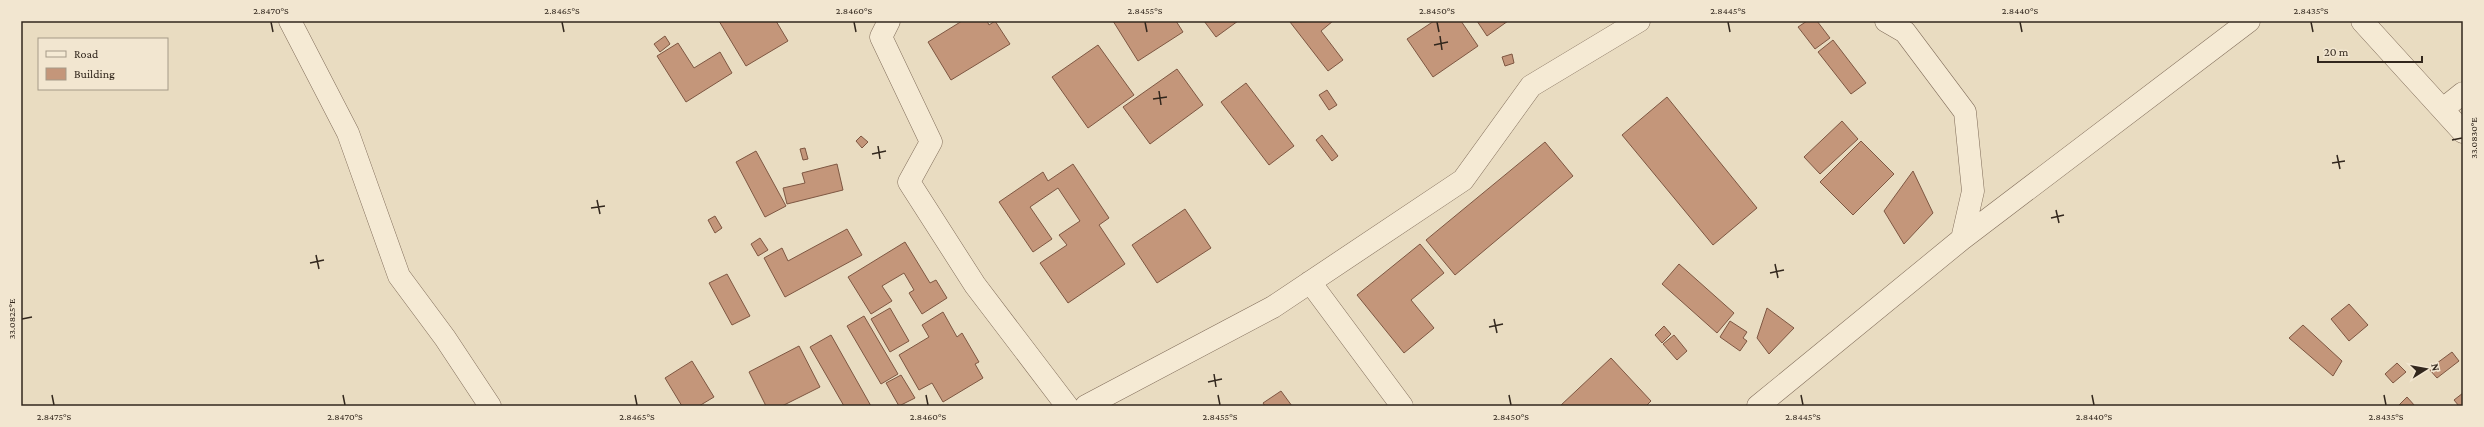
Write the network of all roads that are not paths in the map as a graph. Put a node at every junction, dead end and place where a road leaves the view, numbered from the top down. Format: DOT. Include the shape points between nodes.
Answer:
graph roads {
  1 [pos="290,21"];
  2 [pos="888,21"];
  3 [pos="1639,21"];
  4 [pos="1886,21"];
  5 [pos="2249,21"];
  6 [pos="2362,21"];
  7 [pos="2463,93"];
  8 [pos="2444,109"];
  9 [pos="2463,132"];
  10 [pos="1962,239"];
  11 [pos="1310,282"];
  12 [pos="490,406"];
  13 [pos="1067,406"];
  14 [pos="1086,406"];
  15 [pos="1402,406"];
  16 [pos="1758,406"];
  1 -- 12 [label="street" via="348,133 399,276 445,338"];
  2 -- 13 [label="street" via="880,37 931,142 909,182 975,285"];
  3 -- 11 [label="street" via="1531,86 1463,180"];
  4 -- 10 [label="street" via="1905,32 1965,112 1973,191"];
  5 -- 10 [label="street"];
  6 -- 8 [label="street"];
  7 -- 8 [label="street"];
  8 -- 9 [label="street"];
  10 -- 16 [label="street"];
  11 -- 14 [label="street" via="1273,307"];
  11 -- 15 [label="street"];
}
